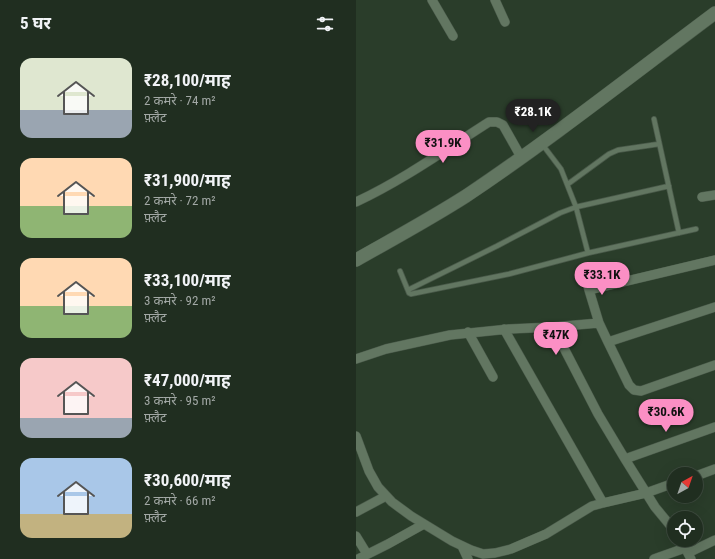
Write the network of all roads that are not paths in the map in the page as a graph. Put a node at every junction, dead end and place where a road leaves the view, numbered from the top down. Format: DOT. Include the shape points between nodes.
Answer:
graph roads {
  1 [pos="432,0"];
  2 [pos="496,0"];
  3 [pos="715,13"];
  4 [pos="505,22"];
  5 [pos="453,36"];
  6 [pos="654,119"];
  7 [pos="541,142"];
  8 [pos="659,144"];
  9 [pos="521,157"];
  10 [pos="568,184"];
  11 [pos="668,186"];
  12 [pos="715,195"];
  13 [pos="702,197"];
  14 [pos="356,202"];
  15 [pos="576,207"];
  16 [pos="696,229"];
  17 [pos="679,233"];
  18 [pos="588,253"];
  19 [pos="356,260"];
  20 [pos="715,260"];
  21 [pos="400,271"];
  22 [pos="585,274"];
  23 [pos="408,290"];
  24 [pos="589,290"];
  25 [pos="715,307"];
  26 [pos="599,323"];
  27 [pos="552,328"];
  28 [pos="504,329"];
  29 [pos="468,332"];
  30 [pos="608,342"];
  31 [pos="356,359"];
  32 [pos="715,365"];
  33 [pos="493,377"];
  34 [pos="715,427"];
  35 [pos="356,436"];
  36 [pos="358,448"];
  37 [pos="625,459"];
  38 [pos="715,469"];
  39 [pos="703,473"];
  40 [pos="667,485"];
  41 [pos="646,492"];
  42 [pos="386,496"];
  43 [pos="603,503"];
  44 [pos="356,512"];
  45 [pos="667,522"];
  46 [pos="424,524"];
  47 [pos="356,536"];
  48 [pos="715,540"];
  49 [pos="462,546"];
  50 [pos="686,550"];
  51 [pos="367,554"];
  52 [pos="358,559"];
  53 [pos="468,559"];
  54 [pos="654,559"];
  1 -- 5 [label="street"];
  2 -- 4 [label="street"];
  3 -- 7 [label="street"];
  6 -- 8 [label="lane"];
  7 -- 9 [label="street"];
  7 -- 10 [label="lane" via="561,169"];
  8 -- 10 [label="lane" via="618,150"];
  8 -- 11 [label="lane"];
  9 -- 14 [label="street" via="503,125 490,122 415,170"];
  9 -- 19 [label="street" via="465,196"];
  10 -- 15 [label="lane"];
  11 -- 15 [label="lane"];
  11 -- 17 [label="lane"];
  12 -- 13 [label="street"];
  15 -- 18 [label="lane"];
  15 -- 23 [label="lane"];
  16 -- 17 [label="lane"];
  17 -- 18 [label="lane"];
  18 -- 23 [label="lane" via="509,274 411,294"];
  20 -- 24 [label="street"];
  21 -- 23 [label="lane"];
  22 -- 24 [label="street"];
  24 -- 26 [label="street"];
  25 -- 30 [label="street"];
  26 -- 27 [label="street"];
  26 -- 30 [label="street"];
  27 -- 28 [label="street"];
  27 -- 37 [label="street"];
  28 -- 29 [label="street"];
  28 -- 43 [label="street"];
  29 -- 31 [label="street" via="386,349"];
  29 -- 33 [label="street"];
  30 -- 32 [label="street" via="634,390 641,391"];
  34 -- 37 [label="street"];
  35 -- 36 [label="street"];
  36 -- 42 [label="street" via="378,487"];
  37 -- 41 [label="street"];
  38 -- 39 [label="street"];
  40 -- 41 [label="street"];
  41 -- 43 [label="street"];
  41 -- 45 [label="street" via="654,507"];
  42 -- 44 [label="street"];
  42 -- 46 [label="street"];
  43 -- 49 [label="street" via="592,506 546,534 496,554 483,554"];
  46 -- 49 [label="street"];
  46 -- 51 [label="street"];
  47 -- 51 [label="street"];
  48 -- 50 [label="street"];
  49 -- 53 [label="street"];
  50 -- 54 [label="street"];
  51 -- 52 [label="street"];
}
